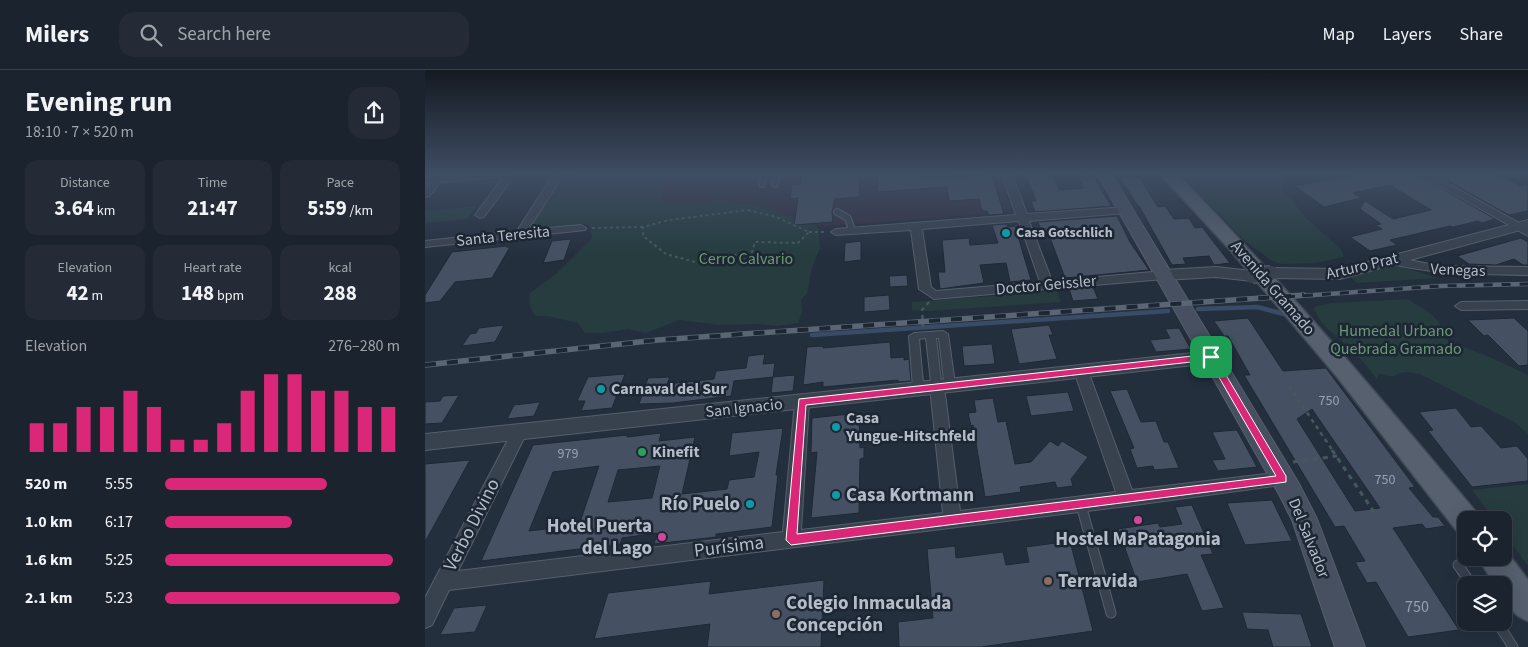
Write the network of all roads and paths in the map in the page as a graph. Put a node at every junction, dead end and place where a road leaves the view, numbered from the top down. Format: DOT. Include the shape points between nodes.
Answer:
graph roads {
  1 [pos="490,202"];
  2 [pos="541,202"];
  3 [pos="1017,202"];
  4 [pos="1121,202"];
  5 [pos="1195,202"];
  6 [pos="1476,202"];
  7 [pos="1126,210"];
  8 [pos="837,212"];
  9 [pos="480,215"];
  10 [pos="1023,219"];
  11 [pos="643,226"];
  12 [pos="916,226"];
  13 [pos="581,228"];
  14 [pos="1525,228"];
  15 [pos="852,230"];
  16 [pos="809,232"];
  17 [pos="836,232"];
  18 [pos="521,233"];
  19 [pos="425,244"];
  20 [pos="1388,260"];
  21 [pos="1528,272"];
  22 [pos="1163,275"];
  23 [pos="1047,284"];
  24 [pos="931,294"];
  25 [pos="1528,305"];
  26 [pos="1461,306"];
  27 [pos="923,326"];
  28 [pos="931,337"];
  29 [pos="1211,357"];
  30 [pos="1081,371"];
  31 [pos="937,386"];
  32 [pos="1289,386"];
  33 [pos="802,402"];
  34 [pos="519,432"];
  35 [pos="425,442"];
  36 [pos="1337,456"];
  37 [pos="1279,472"];
  38 [pos="1127,500"];
  39 [pos="1081,505"];
  40 [pos="1458,511"];
  41 [pos="1376,515"];
  42 [pos="952,520"];
  43 [pos="791,540"];
  44 [pos="1499,566"];
  45 [pos="443,582"];
  46 [pos="1528,605"];
  47 [pos="1111,613"];
  48 [pos="425,618"];
  49 [pos="1503,631"];
  50 [pos="1350,647"];
  51 [pos="1513,647"];
  1 -- 9 [label="street"];
  2 -- 18 [label="street"];
  3 -- 10 [label="street"];
  4 -- 7 [label="main road, Del Salvador"];
  5 -- 40 [label="main road, Avenida Gramado" via="1238,247"];
  6 -- 14 [label="street"];
  7 -- 10 [label="street"];
  7 -- 22 [label="main road, Del Salvador"];
  8 -- 15 [label="lane" via="849,218"];
  10 -- 12 [label="street"];
  10 -- 23 [label="street"];
  11 -- 13 [label="path"];
  11 -- 16 [label="path" via="748,210 776,217"];
  11 -- 16 [label="path" via="643,236 666,254 695,262 752,252 755,242 799,243"];
  12 -- 15 [label="street"];
  12 -- 24 [label="street" via="925,289"];
  13 -- 18 [label="street, Santa Teresita"];
  14 -- 20 [label="street, Arturo Prat"];
  15 -- 17 [label="street"];
  16 -- 17 [label="path"];
  18 -- 19 [label="street, Santa Teresita"];
  20 -- 21 [label="street, Venegas" via="1414,268 1457,272"];
  20 -- 22 [label="street, Arturo Prat, bridge" via="1330,275 1252,276 1216,272"];
  22 -- 23 [label="street, Doctor Geissler"];
  22 -- 29 [label="main road, Del Salvador"];
  23 -- 24 [label="street, Doctor Geissler"];
  24 -- 27 [label="path" via="922,310"];
  25 -- 26 [label="street"];
  28 -- 31 [label="street"];
  29 -- 30 [label="street, San Ignacio"];
  29 -- 37 [label="main road, Del Salvador"];
  30 -- 31 [label="street, San Ignacio"];
  30 -- 38 [label="street"];
  31 -- 31 [label="street" via="918,388 915,336 943,334 950,384"];
  31 -- 33 [label="street, San Ignacio"];
  31 -- 42 [label="street"];
  32 -- 36 [label="path"];
  33 -- 34 [label="street, San Ignacio"];
  33 -- 43 [label="street"];
  34 -- 35 [label="street, San Ignacio"];
  34 -- 45 [label="street, Verbo Divino"];
  36 -- 37 [label="path"];
  36 -- 41 [label="path"];
  37 -- 38 [label="street, Purísima"];
  37 -- 50 [label="main road, Del Salvador" via="1304,520"];
  38 -- 39 [label="street, Purísima"];
  39 -- 42 [label="street, Purísima"];
  39 -- 47 [label="lane"];
  42 -- 43 [label="street, Purísima"];
  43 -- 45 [label="street, Purísima"];
  44 -- 46 [label="main road"];
  45 -- 48 [label="street, Verbo Divino"];
  49 -- 51 [label="lane"];
}
